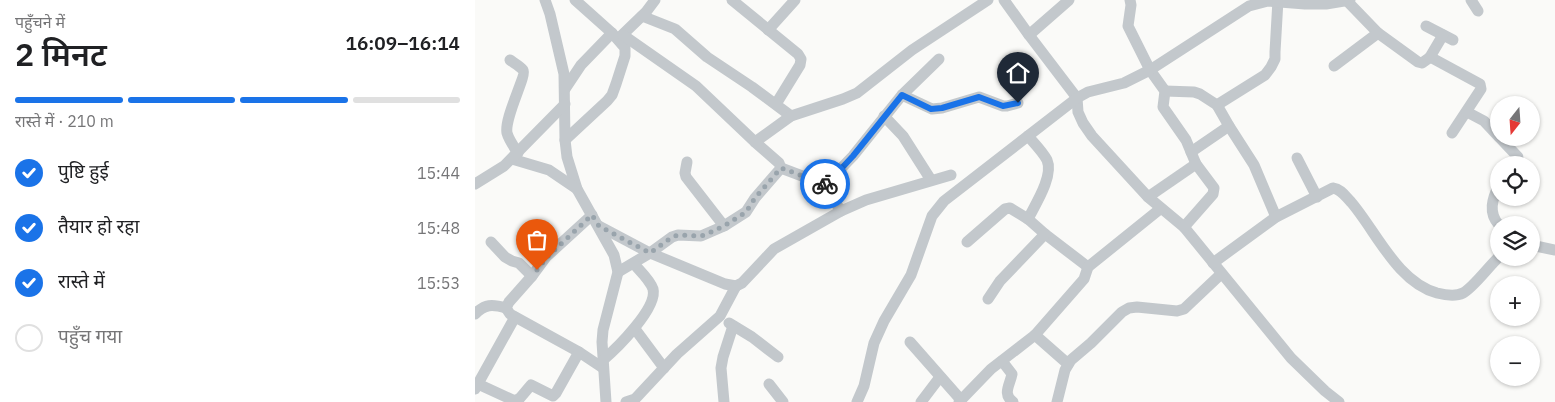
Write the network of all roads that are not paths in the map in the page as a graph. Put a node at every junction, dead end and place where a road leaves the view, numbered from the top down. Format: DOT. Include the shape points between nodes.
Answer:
graph roads {
  1 [pos="545,0"];
  2 [pos="575,0"];
  3 [pos="655,0"];
  4 [pos="731,0"];
  5 [pos="795,0"];
  6 [pos="988,0"];
  7 [pos="1004,0"];
  8 [pos="1069,0"];
  9 [pos="1130,0"];
  10 [pos="1263,0"];
  11 [pos="1278,0"];
  12 [pos="1349,0"];
  13 [pos="1471,0"];
  14 [pos="1478,11"];
  15 [pos="643,16"];
  16 [pos="1426,26"];
  17 [pos="768,30"];
  18 [pos="1377,33"];
  19 [pos="1029,35"];
  20 [pos="618,36"];
  21 [pos="1430,57"];
  22 [pos="510,60"];
  23 [pos="939,60"];
  24 [pos="1334,66"];
  25 [pos="1150,70"];
  26 [pos="565,88"];
  27 [pos="1165,91"];
  28 [pos="902,95"];
  29 [pos="1077,98"];
  30 [pos="1018,103"];
  31 [pos="565,104"];
  32 [pos="776,104"];
  33 [pos="1217,105"];
  34 [pos="1467,112"];
  35 [pos="791,116"];
  36 [pos="884,116"];
  37 [pos="1229,126"];
  38 [pos="1490,127"];
  39 [pos="1452,133"];
  40 [pos="1028,136"];
  41 [pos="565,140"];
  42 [pos="755,142"];
  43 [pos="1508,146"];
  44 [pos="1191,152"];
  45 [pos="515,156"];
  46 [pos="1517,156"];
  47 [pos="1297,158"];
  48 [pos="687,162"];
  49 [pos="1196,164"];
  50 [pos="781,168"];
  51 [pos="951,175"];
  52 [pos="931,180"];
  53 [pos="475,184"];
  54 [pos="826,185"];
  55 [pos="577,189"];
  56 [pos="1148,197"];
  57 [pos="1317,197"];
  58 [pos="1160,209"];
  59 [pos="841,211"];
  60 [pos="592,215"];
  61 [pos="1276,217"];
  62 [pos="1028,219"];
  63 [pos="599,226"];
  64 [pos="724,226"];
  65 [pos="1184,227"];
  66 [pos="1045,234"];
  67 [pos="491,242"];
  68 [pos="967,242"];
  69 [pos="1540,247"];
  70 [pos="1555,250"];
  71 [pos="650,253"];
  72 [pos="1213,263"];
  73 [pos="634,264"];
  74 [pos="1490,266"];
  75 [pos="1088,267"];
  76 [pos="618,272"];
  77 [pos="1221,274"];
  78 [pos="532,276"];
  79 [pos="736,286"];
  80 [pos="988,299"];
  81 [pos="506,308"];
  82 [pos="475,314"];
  83 [pos="720,316"];
  84 [pos="515,317"];
  85 [pos="733,326"];
  86 [pos="635,329"];
  87 [pos="1035,335"];
  88 [pos="910,342"];
  89 [pos="579,352"];
  90 [pos="778,357"];
  91 [pos="1002,361"];
  92 [pos="603,364"];
  93 [pos="1068,364"];
  94 [pos="480,368"];
  95 [pos="664,368"];
  96 [pos="940,377"];
  97 [pos="769,384"];
  98 [pos="476,386"];
  99 [pos="961,401"];
  100 [pos="606,402"];
  101 [pos="626,402"];
  102 [pos="724,402"];
  103 [pos="783,402"];
  104 [pos="857,402"];
  105 [pos="921,402"];
  106 [pos="1013,402"];
  107 [pos="1057,402"];
  108 [pos="1339,402"];
  1 -- 26 [label="street"];
  2 -- 20 [label="street"];
  3 -- 15 [label="street"];
  4 -- 17 [label="street"];
  5 -- 17 [label="street"];
  6 -- 35 [label="street" via="912,50 850,97"];
  7 -- 19 [label="street"];
  8 -- 19 [label="street"];
  9 -- 25 [label="street" via="1128,26"];
  10 -- 11 [label="street"];
  10 -- 25 [label="street"];
  11 -- 12 [label="street" via="1305,4"];
  11 -- 33 [label="street" via="1275,59 1271,67 1265,75"];
  12 -- 18 [label="street"];
  13 -- 14 [label="street"];
  15 -- 20 [label="street"];
  15 -- 32 [label="street" via="675,28 707,57"];
  16 -- 21 [label="street" via="1448,38"];
  17 -- 32 [label="street" via="801,59"];
  18 -- 21 [label="street" via="1418,62"];
  18 -- 24 [label="street"];
  19 -- 29 [label="street"];
  20 -- 26 [label="street" via="581,65"];
  20 -- 41 [label="street" via="625,52 612,94"];
  20 -- 42 [label="street" via="696,86"];
  21 -- 34 [label="street" via="1481,86"];
  22 -- 45 [label="street" via="524,72 506,127"];
  23 -- 28 [label="street"];
  25 -- 27 [label="street"];
  25 -- 29 [label="street"];
  26 -- 31 [label="street"];
  27 -- 33 [label="street" via="1194,92"];
  27 -- 44 [label="street" via="1163,107"];
  28 -- 30 [label="street" via="931,109 979,97 1003,106"];
  28 -- 36 [label="street"];
  29 -- 40 [label="street"];
  29 -- 56 [label="street" via="1078,112 1092,136"];
  31 -- 41 [label="street"];
  31 -- 45 [label="street"];
  32 -- 35 [label="street"];
  33 -- 37 [label="street"];
  34 -- 38 [label="street"];
  34 -- 39 [label="street"];
  35 -- 42 [label="street"];
  36 -- 52 [label="street" via="903,136"];
  36 -- 54 [label="street"];
  37 -- 44 [label="street"];
  37 -- 61 [label="street" via="1254,165"];
  40 -- 62 [label="street" via="1048,166 1044,188"];
  40 -- 104 [label="street" via="944,201 932,216 911,275 874,343"];
  41 -- 55 [label="street"];
  42 -- 50 [label="street"];
  43 -- 46 [label="street"];
  44 -- 49 [label="street"];
  45 -- 53 [label="street"];
  45 -- 55 [label="street" via="549,170"];
  47 -- 57 [label="street"];
  48 -- 64 [label="street" via="686,177"];
  49 -- 56 [label="street"];
  49 -- 65 [label="street" via="1215,191"];
  50 -- 54 [label="street"];
  50 -- 64 [label="street" via="746,212"];
  51 -- 52 [label="street"];
  52 -- 59 [label="street"];
  54 -- 59 [label="street"];
  55 -- 60 [label="street"];
  56 -- 58 [label="street"];
  57 -- 61 [label="street"];
  57 -- 74 [label="street" via="1333,188 1341,191 1396,264 1417,284 1431,291 1445,295 1463,293"];
  58 -- 65 [label="street"];
  58 -- 75 [label="street"];
  59 -- 79 [label="street" via="774,249"];
  60 -- 63 [label="street"];
  60 -- 78 [label="street" via="547,257"];
  61 -- 72 [label="street"];
  62 -- 66 [label="street"];
  62 -- 68 [label="street" via="1010,208 1005,209"];
  63 -- 71 [label="street"];
  63 -- 76 [label="street" via="614,255"];
  64 -- 71 [label="street" via="701,236 672,237"];
  65 -- 72 [label="street"];
  66 -- 75 [label="street"];
  66 -- 80 [label="street" via="1000,281"];
  67 -- 78 [label="street" via="505,257 519,263"];
  69 -- 70 [label="street"];
  71 -- 73 [label="street"];
  71 -- 79 [label="street"];
  72 -- 77 [label="street"];
  73 -- 76 [label="street"];
  73 -- 86 [label="street" via="653,291"];
  75 -- 87 [label="street" via="1084,279"];
  76 -- 92 [label="street" via="603,330"];
  77 -- 93 [label="street" via="1184,309 1137,307 1122,312"];
  77 -- 108 [label="street" via="1291,358"];
  78 -- 81 [label="street"];
  79 -- 83 [label="street"];
  81 -- 82 [label="street" via="487,305"];
  81 -- 84 [label="street"];
  83 -- 85 [label="street"];
  83 -- 95 [label="street"];
  84 -- 89 [label="street"];
  84 -- 94 [label="street"];
  85 -- 90 [label="street"];
  85 -- 102 [label="street" via="721,368"];
  86 -- 92 [label="street"];
  86 -- 95 [label="street"];
  87 -- 91 [label="street"];
  87 -- 93 [label="street"];
  88 -- 96 [label="street"];
  89 -- 92 [label="street"];
  89 -- 98 [label="street" via="553,396 531,385 515,401"];
  91 -- 99 [label="street"];
  91 -- 106 [label="street" via="1012,374 1006,392"];
  92 -- 100 [label="street"];
  93 -- 107 [label="street"];
  94 -- 98 [label="street"];
  95 -- 101 [label="street" via="635,398"];
  96 -- 99 [label="street"];
  96 -- 105 [label="street"];
  97 -- 103 [label="street"];
}
